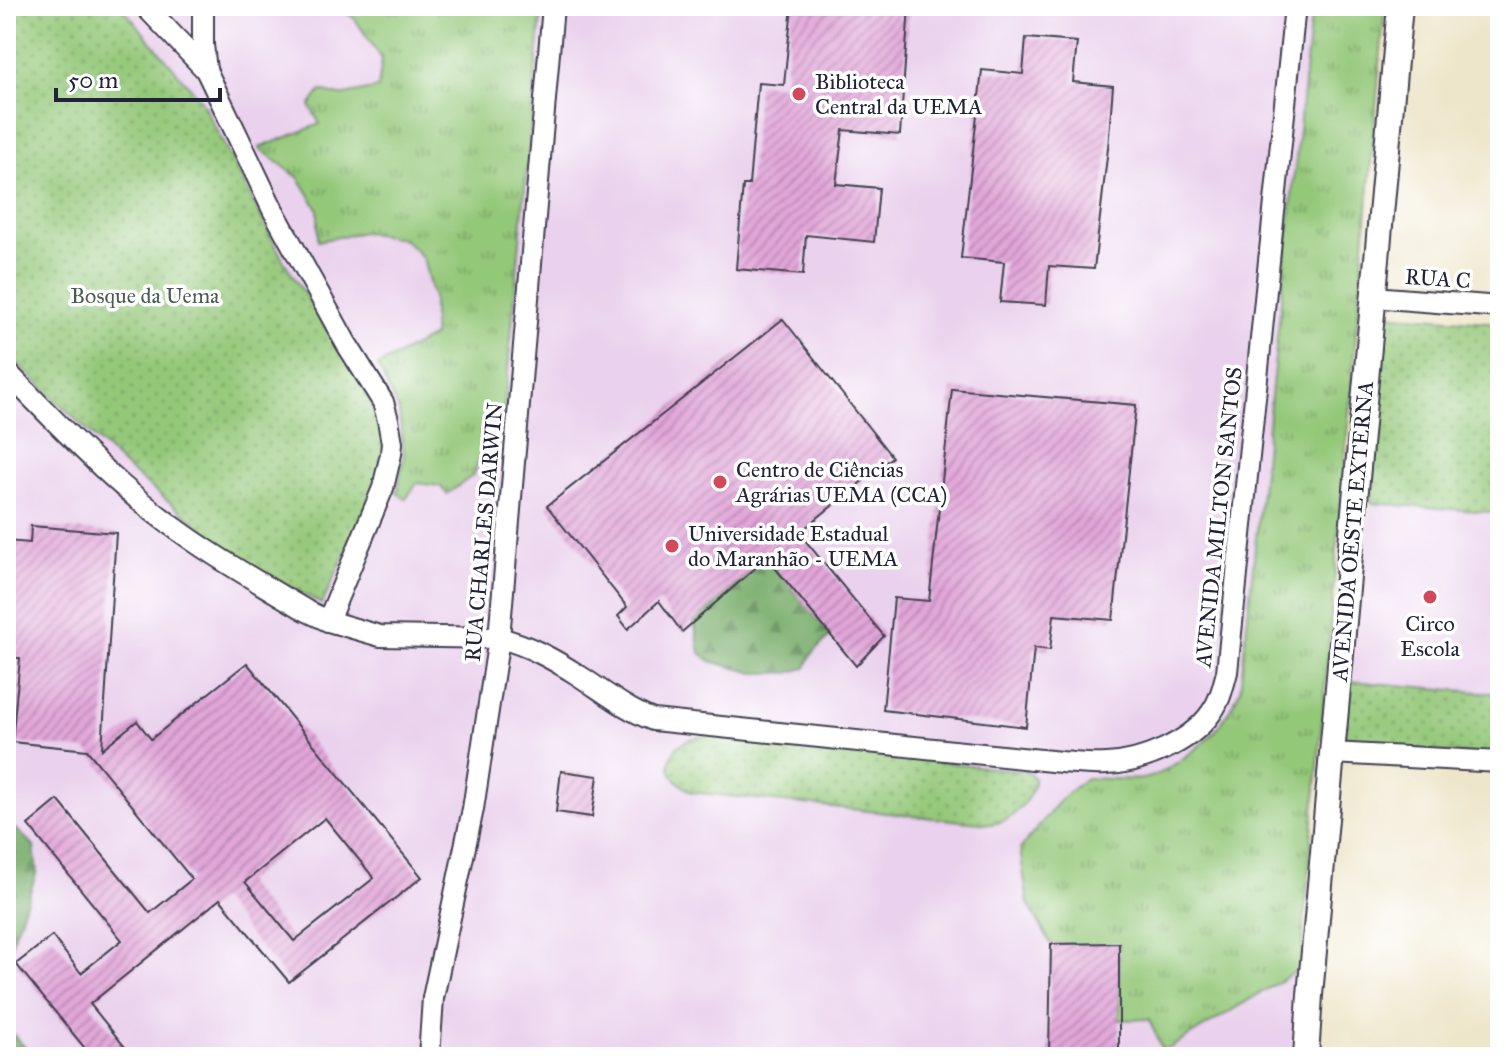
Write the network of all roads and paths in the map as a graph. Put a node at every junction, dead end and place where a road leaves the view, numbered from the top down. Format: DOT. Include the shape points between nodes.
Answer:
graph roads {
  1 [pos="145,6"];
  2 [pos="203,6"];
  3 [pos="553,6"];
  4 [pos="1295,6"];
  5 [pos="1400,6"];
  6 [pos="206,70"];
  7 [pos="1373,297"];
  8 [pos="1500,307"];
  9 [pos="6,371"];
  10 [pos="328,621"];
  11 [pos="499,638"];
  12 [pos="1332,753"];
  13 [pos="1500,762"];
  14 [pos="429,1057"];
  15 [pos="1306,1057"];
  1 -- 6 [label="street"];
  2 -- 6 [label="street"];
  3 -- 11 [label="street, RUA CHARLES DARWIN"];
  4 -- 11 [label="street, AVENIDA MILTON SANTOS" via="1227,672 1213,711 1195,729 1148,756 1107,764 653,720 538,651"];
  5 -- 7 [label="street, AVENIDA OESTE EXTERNA"];
  6 -- 10 [label="street" via="273,210 383,402 388,420 392,443 386,480"];
  7 -- 8 [label="street, RUA C"];
  7 -- 12 [label="street, AVENIDA OESTE EXTERNA"];
  9 -- 10 [label="street, AVENIDA MILTON SANTOS" via="131,493 181,533"];
  10 -- 11 [label="street, AVENIDA MILTON SANTOS" via="380,636"];
  11 -- 14 [label="street, RUA CHARLES DARWIN" via="473,809 433,998"];
  12 -- 13 [label="street"];
  12 -- 15 [label="street, AVENIDA OESTE EXTERNA"];
}
